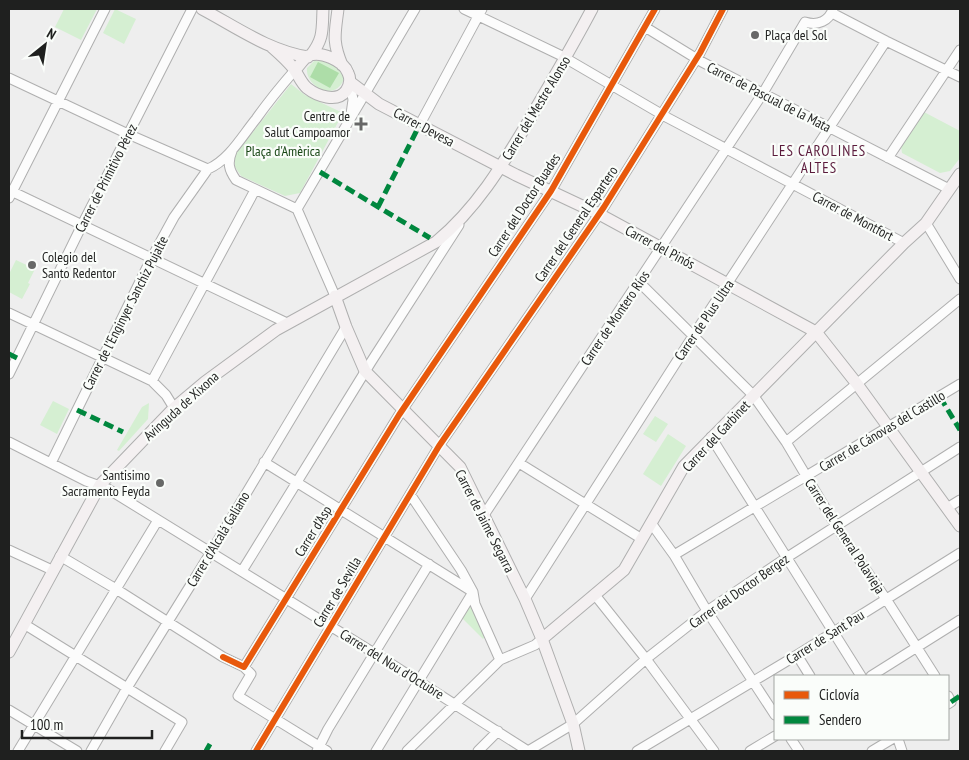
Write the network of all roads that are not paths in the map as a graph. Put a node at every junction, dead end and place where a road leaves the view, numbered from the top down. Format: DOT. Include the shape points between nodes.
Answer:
graph roads {
  1 [pos="105,9"];
  2 [pos="192,9"];
  3 [pos="202,9"];
  4 [pos="324,9"];
  5 [pos="338,9"];
  6 [pos="415,9"];
  7 [pos="464,9"];
  8 [pos="592,9"];
  9 [pos="655,9"];
  10 [pos="723,9"];
  11 [pos="834,10"];
  12 [pos="480,12"];
  13 [pos="645,27"];
  14 [pos="886,41"];
  15 [pos="272,48"];
  16 [pos="960,50"];
  17 [pos="309,56"];
  18 [pos="566,59"];
  19 [pos="696,59"];
  20 [pos="342,65"];
  21 [pos="295,70"];
  22 [pos="946,70"];
  23 [pos="960,77"];
  24 [pos="9,78"];
  25 [pos="612,86"];
  26 [pos="353,90"];
  27 [pos="763,93"];
  28 [pos="58,101"];
  29 [pos="661,114"];
  30 [pos="348,124"];
  31 [pos="420,126"];
  32 [pos="830,127"];
  33 [pos="128,134"];
  34 [pos="727,148"];
  35 [pos="232,150"];
  36 [pos="888,158"];
  37 [pos="501,167"];
  38 [pos="208,170"];
  39 [pos="960,174"];
  40 [pos="793,184"];
  41 [pos="949,189"];
  42 [pos="255,190"];
  43 [pos="551,191"];
  44 [pos="10,193"];
  45 [pos="474,204"];
  46 [pos="297,210"];
  47 [pos="599,214"];
  48 [pos="926,223"];
  49 [pos="82,225"];
  50 [pos="436,242"];
  51 [pos="904,243"];
  52 [pos="662,248"];
  53 [pos="152,259"];
  54 [pos="960,279"];
  55 [pos="639,282"];
  56 [pos="204,284"];
  57 [pos="728,284"];
  58 [pos="335,296"];
  59 [pos="960,299"];
  60 [pos="9,313"];
  61 [pos="34,324"];
  62 [pos="287,324"];
  63 [pos="346,327"];
  64 [pos="816,332"];
  65 [pos="693,336"];
  66 [pos="103,358"];
  67 [pos="365,371"];
  68 [pos="9,374"];
  69 [pos="152,381"];
  70 [pos="858,384"];
  71 [pos="960,384"];
  72 [pos="753,396"];
  73 [pos="174,408"];
  74 [pos="403,408"];
  75 [pos="888,427"];
  76 [pos="712,437"];
  77 [pos="9,442"];
  78 [pos="786,442"];
  79 [pos="439,446"];
  80 [pos="960,447"];
  81 [pos="264,462"];
  82 [pos="51,463"];
  83 [pos="519,463"];
  84 [pos="920,472"];
  85 [pos="806,476"];
  86 [pos="297,482"];
  87 [pos="100,486"];
  88 [pos="410,494"];
  89 [pos="960,500"];
  90 [pos="585,504"];
  91 [pos="754,507"];
  92 [pos="947,508"];
  93 [pos="342,510"];
  94 [pos="484,515"];
  95 [pos="158,520"];
  96 [pos="651,524"];
  97 [pos="836,526"];
  98 [pos="960,526"];
  99 [pos="385,536"];
  100 [pos="642,539"];
  101 [pos="9,550"];
  102 [pos="211,552"];
  103 [pos="960,552"];
  104 [pos="674,555"];
  105 [pos="60,556"];
  106 [pos="786,558"];
  107 [pos="429,564"];
  108 [pos="52,570"];
  109 [pos="242,571"];
  110 [pos="116,589"];
  111 [pos="473,592"];
  112 [pos="595,595"];
  113 [pos="286,598"];
  114 [pos="886,599"];
  115 [pos="525,600"];
  116 [pos="471,603"];
  117 [pos="707,611"];
  118 [pos="960,620"];
  119 [pos="168,622"];
  120 [pos="24,624"];
  121 [pos="331,626"];
  122 [pos="833,632"];
  123 [pos="542,639"];
  124 [pos="917,647"];
  125 [pos="9,652"];
  126 [pos="374,653"];
  127 [pos="75,656"];
  128 [pos="797,656"];
  129 [pos="646,659"];
  130 [pos="500,660"];
  131 [pos="244,667"];
  132 [pos="809,675"];
  133 [pos="860,675"];
  134 [pos="872,675"];
  135 [pos="934,675"];
  136 [pos="418,681"];
  137 [pos="754,681"];
  138 [pos="127,688"];
  139 [pos="454,704"];
  140 [pos="9,710"];
  141 [pos="774,713"];
  142 [pos="275,719"];
  143 [pos="690,719"];
  144 [pos="573,724"];
  145 [pos="34,725"];
  146 [pos="498,732"];
  147 [pos="774,737"];
  148 [pos="792,740"];
  149 [pos="890,740"];
  150 [pos="321,750"];
  151 [pos="18,751"];
  152 [pos="77,751"];
  153 [pos="91,751"];
  154 [pos="165,751"];
  155 [pos="256,751"];
  156 [pos="376,751"];
  157 [pos="407,751"];
  158 [pos="478,751"];
  159 [pos="528,751"];
  160 [pos="578,751"];
  161 [pos="637,751"];
  162 [pos="714,751"];
  163 [pos="750,751"];
  164 [pos="799,751"];
  165 [pos="872,751"];
  1 -- 28 [label="street"];
  2 -- 33 [label="street, Carrer de Primitivo Pérez"];
  3 -- 15 [label="street"];
  4 -- 17 [label="street" via="320,43"];
  5 -- 20 [label="street" via="334,41"];
  6 -- 26 [label="street" via="374,77"];
  7 -- 12 [label="street, Carrer de Montfort"];
  8 -- 18 [label="street, Carrer del Mestre Alonso"];
  9 -- 13 [label="street, Carrer del Doctor Buades"];
  10 -- 19 [label="street, Carrer del General Espartero"];
  11 -- 14 [label="street"];
  11 -- 27 [label="street, Carrer de Montero Ríos" via="817,24 805,22"];
  12 -- 18 [label="street, Carrer de Montfort"];
  12 -- 31 [label="street"];
  13 -- 19 [label="street, Carrer de Pascual de la Mata"];
  13 -- 25 [label="street, Carrer del Doctor Buades"];
  14 -- 22 [label="street"];
  14 -- 32 [label="street, Carrer de Plus Ultra"];
  15 -- 17 [label="street"];
  15 -- 21 [label="street"];
  16 -- 22 [label="street"];
  17 -- 20 [label="street" via="323,55"];
  17 -- 21 [label="street"];
  18 -- 25 [label="street, Carrer de Montfort"];
  18 -- 37 [label="street, Carrer del Mestre Alonso"];
  19 -- 27 [label="street, Carrer de Pascual de la Mata"];
  19 -- 29 [label="street, Carrer del General Espartero"];
  20 -- 26 [label="street" via="348,71"];
  21 -- 26 [label="street" via="308,89 327,98"];
  21 -- 35 [label="street"];
  22 -- 23 [label="street"];
  22 -- 36 [label="street"];
  24 -- 28 [label="street"];
  25 -- 29 [label="street, Carrer de Montfort"];
  25 -- 43 [label="street, Carrer del Doctor Buades"];
  26 -- 30 [label="street"];
  26 -- 30 [label="street"];
  26 -- 31 [label="street, Carrer Devesa"];
  27 -- 32 [label="street, Carrer de Pascual de la Mata"];
  27 -- 34 [label="street, Carrer de Montero Ríos"];
  28 -- 33 [label="street"];
  28 -- 44 [label="street"];
  29 -- 34 [label="street, Carrer de Montfort"];
  29 -- 47 [label="street, Carrer del General Espartero"];
  30 -- 46 [label="street"];
  31 -- 37 [label="street, Carrer Devesa"];
  32 -- 36 [label="street, Carrer de Pascual de la Mata"];
  32 -- 40 [label="street, Carrer de Plus Ultra"];
  33 -- 38 [label="street"];
  33 -- 49 [label="street, Carrer de Primitivo Pérez"];
  34 -- 40 [label="street, Carrer de Montfort"];
  34 -- 52 [label="street, Carrer de Montero Ríos"];
  35 -- 38 [label="street"];
  35 -- 42 [label="street" via="228,160 231,173 236,180"];
  36 -- 41 [label="street, Carrer de Pascual de la Mata"];
  37 -- 43 [label="street, Carrer del Pinós"];
  37 -- 45 [label="street, Carrer del Mestre Alonso"];
  38 -- 53 [label="street, Carrer de l'Enginyer Sanchiz Pujalte" via="174,217"];
  39 -- 41 [label="street, Carrer del Garbinet"];
  40 -- 51 [label="street, Carrer de Montfort"];
  40 -- 57 [label="street, Carrer de Plus Ultra"];
  41 -- 48 [label="street, Carrer del Garbinet"];
  42 -- 46 [label="street"];
  42 -- 56 [label="street"];
  43 -- 47 [label="street, Carrer del Pinós"];
  43 -- 74 [label="street, Carrer del Doctor Buades"];
  44 -- 49 [label="street"];
  45 -- 50 [label="street, Carrer del Mestre Alonso"];
  45 -- 67 [label="street, Carrer del Mestre Alonso"];
  46 -- 58 [label="street, Carrer de Jaime Segarra"];
  47 -- 52 [label="street, Carrer del Pinós"];
  47 -- 79 [label="street, Carrer del General Espartero"];
  48 -- 51 [label="street, Carrer del Garbinet"];
  48 -- 54 [label="street"];
  49 -- 53 [label="street"];
  49 -- 61 [label="street, Carrer de Primitivo Pérez"];
  50 -- 58 [label="street, Avinguda de Xixona"];
  51 -- 64 [label="street, Carrer del Garbinet"];
  52 -- 55 [label="street, Carrer de Montero Ríos"];
  52 -- 57 [label="street, Carrer del Pinós"];
  53 -- 56 [label="street"];
  53 -- 66 [label="street, Carrer de l'Enginyer Sanchiz Pujalte"];
  55 -- 65 [label="street, Carrer del General Polavieja"];
  55 -- 83 [label="street, Carrer de Montero Ríos"];
  56 -- 62 [label="street"];
  56 -- 69 [label="street"];
  57 -- 64 [label="street, Carrer del Pinós"];
  57 -- 65 [label="street, Carrer de Plus Ultra"];
  58 -- 62 [label="street, Avinguda de Xixona"];
  58 -- 63 [label="street, Carrer de Jaime Segarra"];
  59 -- 70 [label="street"];
  60 -- 61 [label="street"];
  61 -- 66 [label="street"];
  61 -- 68 [label="street, Carrer de Primitivo Pérez"];
  62 -- 73 [label="street, Avinguda de Xixona" via="231,362"];
  63 -- 67 [label="street, Carrer de Jaime Segarra"];
  63 -- 81 [label="street, Carrer d'Alcalá Galiano"];
  64 -- 70 [label="street"];
  64 -- 72 [label="street, Carrer del Garbinet"];
  65 -- 72 [label="street, Carrer del General Polavieja"];
  65 -- 90 [label="street, Carrer de Plus Ultra"];
  66 -- 69 [label="street"];
  66 -- 82 [label="street, Carrer de l'Enginyer Sanchiz Pujalte"];
  67 -- 74 [label="street, Carrer de Jaime Segarra"];
  67 -- 86 [label="street, Carrer del Mestre Alonso"];
  69 -- 73 [label="street"];
  70 -- 75 [label="street"];
  70 -- 78 [label="street"];
  71 -- 75 [label="street, Carrer de Cánovas del Castillo"];
  72 -- 76 [label="street, Carrer del Garbinet"];
  72 -- 78 [label="street, Carrer del General Polavieja"];
  73 -- 87 [label="street, Avinguda de Xixona"];
  74 -- 79 [label="street, Carrer de Jaime Segarra"];
  74 -- 93 [label="street, Carrer d'Asp"];
  75 -- 84 [label="street"];
  75 -- 85 [label="street, Carrer de Cánovas del Castillo"];
  76 -- 91 [label="street"];
  76 -- 96 [label="street, Carrer del Garbinet" via="684,466"];
  77 -- 82 [label="street, Carrer del Nou d'Octubre"];
  78 -- 85 [label="street, Carrer del General Polavieja"];
  79 -- 88 [label="street, Carrer de Sevilla"];
  79 -- 94 [label="street, Carrer de Jaime Segarra" via="460,467"];
  80 -- 84 [label="street, Carrer del Doctor Bergez"];
  81 -- 86 [label="street"];
  81 -- 102 [label="street, Carrer d'Alcalá Galiano"];
  82 -- 87 [label="street, Carrer del Nou d'Octubre"];
  83 -- 90 [label="street"];
  83 -- 94 [label="street, Carrer de Montero Ríos"];
  84 -- 92 [label="street"];
  84 -- 97 [label="street, Carrer del Doctor Bergez"];
  85 -- 91 [label="street, Carrer de Cánovas del Castillo"];
  85 -- 97 [label="street, Carrer del General Polavieja"];
  86 -- 93 [label="street"];
  86 -- 109 [label="street, Carrer del Mestre Alonso"];
  87 -- 95 [label="street, Carrer del Nou d'Octubre"];
  87 -- 105 [label="street, Avinguda de Xixona"];
  88 -- 99 [label="street, Carrer de Sevilla"];
  88 -- 111 [label="street"];
  89 -- 92 [label="street"];
  90 -- 100 [label="street"];
  90 -- 115 [label="street, Carrer de Plus Ultra"];
  91 -- 104 [label="street, Carrer de Cánovas del Castillo"];
  91 -- 106 [label="street"];
  92 -- 98 [label="street"];
  93 -- 99 [label="street"];
  93 -- 113 [label="street, Carrer d'Asp"];
  94 -- 115 [label="street, Carrer de Jaime Segarra"];
  95 -- 102 [label="street, Carrer del Nou d'Octubre"];
  95 -- 110 [label="street"];
  96 -- 100 [label="street, Carrer del Garbinet"];
  96 -- 104 [label="street"];
  97 -- 106 [label="street, Carrer del Doctor Bergez"];
  97 -- 114 [label="street, Carrer del General Polavieja"];
  99 -- 107 [label="street"];
  99 -- 121 [label="street, Carrer de Sevilla"];
  100 -- 112 [label="street, Carrer del Garbinet" via="624,570"];
  101 -- 108 [label="street"];
  102 -- 109 [label="street, Carrer del Nou d'Octubre"];
  102 -- 119 [label="street, Carrer d'Alcalá Galiano"];
  103 -- 114 [label="street, Carrer de Sant Pau"];
  104 -- 117 [label="street"];
  105 -- 108 [label="street, Avinguda de Xixona"];
  105 -- 110 [label="street"];
  106 -- 117 [label="street, Carrer del Doctor Bergez"];
  106 -- 122 [label="street"];
  107 -- 111 [label="street"];
  107 -- 126 [label="street"];
  108 -- 120 [label="street, Avinguda de Xixona"];
  109 -- 113 [label="street, Carrer del Nou d'Octubre"];
  110 -- 119 [label="street"];
  110 -- 127 [label="street"];
  111 -- 116 [label="street"];
  112 -- 123 [label="street, Carrer del Garbinet"];
  112 -- 129 [label="street"];
  113 -- 121 [label="street, Carrer del Nou d'Octubre"];
  113 -- 131 [label="street, Carrer d'Asp"];
  114 -- 122 [label="street, Carrer de Sant Pau"];
  114 -- 124 [label="street, Carrer del General Polavieja"];
  115 -- 123 [label="street, Carrer de Jaime Segarra"];
  116 -- 130 [label="street"];
  116 -- 136 [label="street"];
  117 -- 129 [label="street, Carrer del Doctor Bergez"];
  117 -- 137 [label="street"];
  118 -- 124 [label="street"];
  119 -- 131 [label="street"];
  119 -- 138 [label="street, Carrer d'Alcalá Galiano"];
  120 -- 125 [label="street, Avinguda de Xixona"];
  120 -- 127 [label="street"];
  121 -- 126 [label="street, Carrer del Nou d'Octubre"];
  121 -- 142 [label="street, Carrer de Sevilla"];
  122 -- 128 [label="street, Carrer de Sant Pau"];
  122 -- 133 [label="street"];
  123 -- 130 [label="street, Carrer del Garbinet"];
  123 -- 144 [label="street, Carrer de Jaime Segarra"];
  124 -- 134 [label="street"];
  124 -- 135 [label="street, Carrer del General Polavieja"];
  126 -- 136 [label="street, Carrer del Nou d'Octubre"];
  126 -- 150 [label="street" via="328,729"];
  127 -- 138 [label="street"];
  127 -- 145 [label="street"];
  128 -- 132 [label="street"];
  128 -- 137 [label="street, Carrer de Sant Pau"];
  129 -- 143 [label="street"];
  129 -- 144 [label="street, Carrer del Doctor Bergez"];
  130 -- 139 [label="street, Carrer del Garbinet"];
  131 -- 142 [label="street" via="251,674 238,696"];
  136 -- 139 [label="street, Carrer del Nou d'Octubre"];
  136 -- 156 [label="street"];
  137 -- 141 [label="street"];
  137 -- 143 [label="street, Carrer de Sant Pau"];
  138 -- 153 [label="street, Carrer d'Alcalá Galiano"];
  138 -- 154 [label="street" via="182,722"];
  139 -- 146 [label="street, Carrer del Nou d'Octubre"];
  139 -- 157 [label="street, Carrer del Garbinet"];
  140 -- 145 [label="street"];
  142 -- 150 [label="street"];
  142 -- 155 [label="street, Carrer de Sevilla"];
  143 -- 161 [label="street, Carrer de Sant Pau"];
  143 -- 162 [label="street"];
  144 -- 159 [label="street, Carrer del Doctor Bergez"];
  144 -- 160 [label="street, Carrer de Jaime Segarra"];
  145 -- 151 [label="street"];
  145 -- 152 [label="street"];
  146 -- 158 [label="street"];
  146 -- 159 [label="street, Carrer del Nou d'Octubre"];
  147 -- 163 [label="street"];
  148 -- 164 [label="street"];
  149 -- 165 [label="street"];
}
